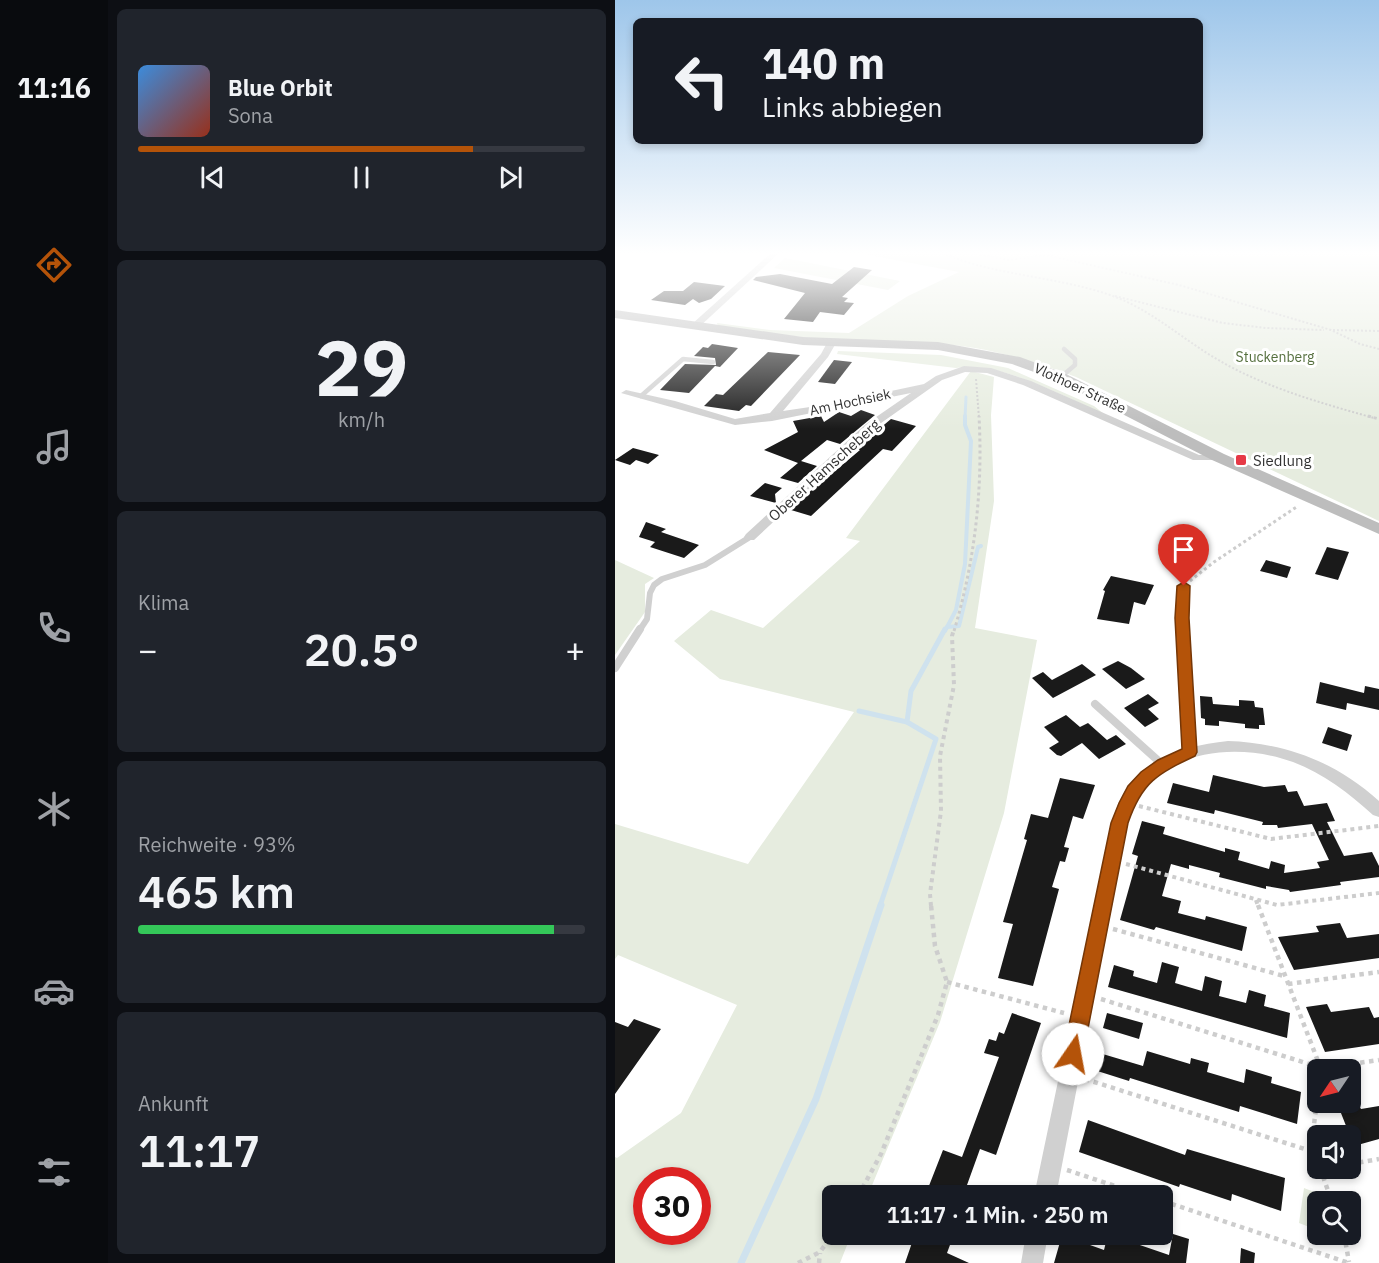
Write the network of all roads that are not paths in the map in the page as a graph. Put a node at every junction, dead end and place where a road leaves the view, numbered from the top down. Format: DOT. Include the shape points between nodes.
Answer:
graph roads {
  1 [pos="710,312"];
  2 [pos="615,314"];
  3 [pos="695,326"];
  4 [pos="831,343"];
  5 [pos="1064,349"];
  6 [pos="713,362"];
  7 [pos="1061,377"];
  8 [pos="928,386"];
  9 [pos="626,393"];
  10 [pos="641,396"];
  11 [pos="772,418"];
  12 [pos="1218,457"];
  13 [pos="1379,529"];
  14 [pos="750,537"];
  15 [pos="1184,586"];
  16 [pos="615,668"];
  17 [pos="1095,704"];
  18 [pos="1189,752"];
  19 [pos="1163,765"];
  20 [pos="1379,814"];
  21 [pos="1047,1185"];
  22 [pos="1035,1245"];
  23 [pos="1032,1263"];
  1 -- 3 [label="street"];
  2 -- 3 [label="main road, Vlothoer Straße"];
  3 -- 4 [label="main road, Vlothoer Straße"];
  4 -- 7 [label="main road, Vlothoer Straße" via="966,350 1015,360"];
  4 -- 11 [label="street, Am Hochsiek"];
  5 -- 7 [label="lane" via="1072,354 1075,365"];
  6 -- 10 [label="lane" via="683,359"];
  7 -- 12 [label="main road, Vlothoer Straße"];
  8 -- 11 [label="street, Am Hochsiek"];
  8 -- 12 [label="street, Oberer Hamscheberg" via="951,372 975,368 1027,383 1197,458"];
  8 -- 14 [label="street, Oberer Hamscheberg" via="870,426"];
  9 -- 10 [label="street, Am Hochsiek"];
  10 -- 11 [label="street, Am Hochsiek" via="735,422"];
  12 -- 13 [label="main road, Vlothoer Straße"];
  14 -- 16 [label="lane, Oberer Hamscheberg" via="705,565 654,585 647,619"];
  15 -- 18 [label="lane"];
  17 -- 19 [label="lane"];
  18 -- 19 [label="street"];
  18 -- 20 [label="street" via="1244,745 1295,756 1331,773"];
  19 -- 21 [label="street" via="1133,790 1119,823"];
  22 -- 23 [label="street"];
}
